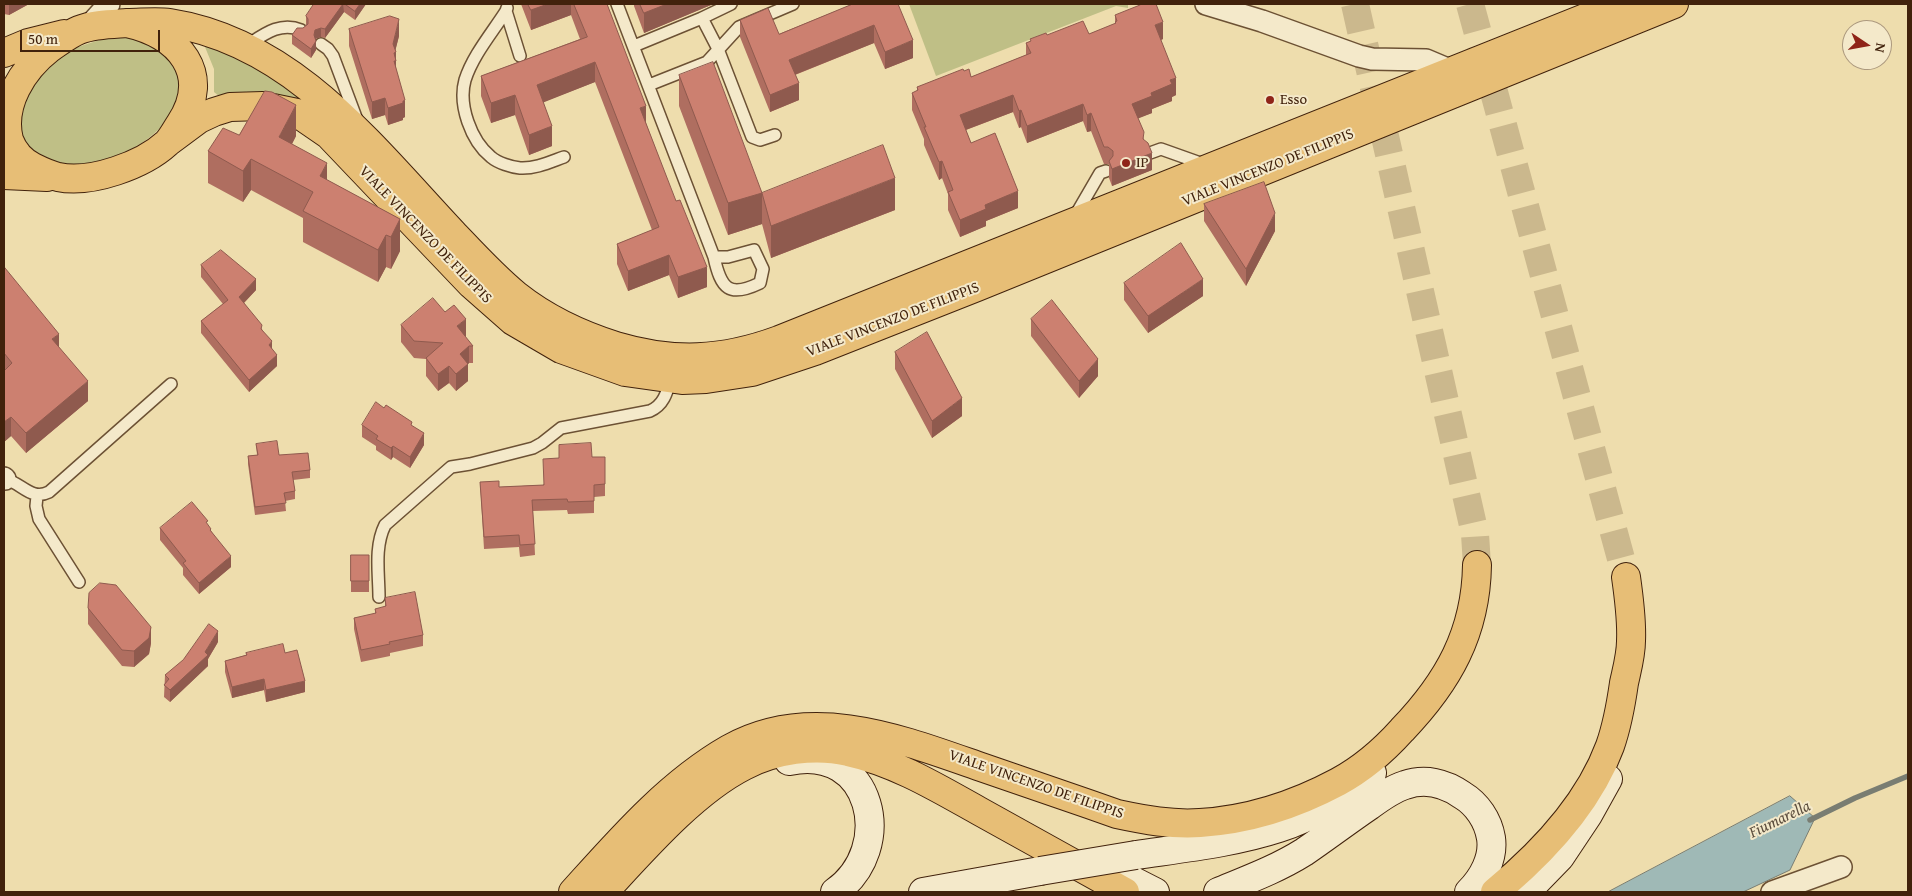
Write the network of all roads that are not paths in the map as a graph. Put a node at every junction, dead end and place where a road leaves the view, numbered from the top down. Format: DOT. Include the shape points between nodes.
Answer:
graph roads {
  1 [pos="618,4"];
  2 [pos="731,4"];
  3 [pos="793,4"];
  4 [pos="1206,4"];
  5 [pos="1620,4"];
  6 [pos="1674,4"];
  7 [pos="507,7"];
  8 [pos="118,14"];
  9 [pos="702,18"];
  10 [pos="83,29"];
  11 [pos="301,30"];
  12 [pos="321,44"];
  13 [pos="246,46"];
  14 [pos="634,46"];
  15 [pos="718,49"];
  16 [pos="4,53"];
  17 [pos="520,56"];
  18 [pos="1452,71"];
  19 [pos="649,86"];
  20 [pos="775,135"];
  21 [pos="364,138"];
  22 [pos="168,142"];
  23 [pos="1150,153"];
  24 [pos="564,157"];
  25 [pos="1212,167"];
  26 [pos="1106,171"];
  27 [pos="4,175"];
  28 [pos="58,177"];
  29 [pos="1070,224"];
  30 [pos="714,257"];
  31 [pos="671,378"];
  32 [pos="171,384"];
  33 [pos="4,481"];
  34 [pos="37,496"];
  35 [pos="1626,577"];
  36 [pos="79,582"];
  37 [pos="379,597"];
  38 [pos="1631,643"];
  39 [pos="688,792"];
  40 [pos="1841,867"];
  41 [pos="573,892"];
  42 [pos="604,892"];
  43 [pos="835,892"];
  44 [pos="922,892"];
  45 [pos="1125,892"];
  46 [pos="1155,892"];
  47 [pos="1218,892"];
  48 [pos="1470,892"];
  49 [pos="1496,892"];
  50 [pos="1526,892"];
  51 [pos="1772,892"];
  1 -- 14 [label="lane"];
  2 -- 9 [label="lane"];
  3 -- 15 [label="lane" via="739,27"];
  4 -- 18 [label="street" via="1359,56 1426,60"];
  5 -- 18 [label="main road, VIALE VINCENZO DE FILIPPIS"];
  6 -- 31 [label="main road, VIALE VINCENZO DE FILIPPIS" via="807,354 752,372 706,379"];
  7 -- 17 [label="lane"];
  7 -- 24 [label="lane" via="470,67 465,82 464,105 471,128 480,146 505,165 534,167"];
  8 -- 10 [label="main road, VIALE VINCENZO DE FILIPPIS"];
  8 -- 13 [label="main road, VIALE VINCENZO DE FILIPPIS" via="212,33"];
  8 -- 22 [label="main road, VIALE VINCENZO DE FILIPPIS" via="166,38 181,52 192,73 190,104"];
  9 -- 14 [label="lane"];
  9 -- 15 [label="lane"];
  10 -- 16 [label="main road, VIALE VINCENZO DE FILIPPIS" via="28,43"];
  10 -- 28 [label="main road, VIALE VINCENZO DE FILIPPIS" via="52,47 28,69 14,85 4,110 6,136 19,158"];
  11 -- 13 [label="lane" via="276,28"];
  12 -- 21 [label="lane" via="334,56"];
  13 -- 21 [label="main road, VIALE VINCENZO DE FILIPPIS" via="317,93"];
  14 -- 19 [label="lane"];
  15 -- 19 [label="lane" via="707,62"];
  15 -- 20 [label="lane" via="752,137 760,140"];
  18 -- 25 [label="main road, VIALE VINCENZO DE FILIPPIS"];
  19 -- 30 [label="lane"];
  21 -- 29 [label="main road, VIALE VINCENZO DE FILIPPIS" via="484,265 517,295 584,334 660,356 700,358 758,348"];
  22 -- 28 [label="main road, VIALE VINCENZO DE FILIPPIS" via="148,156 112,172 76,178"];
  22 -- 31 [label="main road, VIALE VINCENZO DE FILIPPIS" via="199,119 230,107 263,106 297,113 329,135 471,284 513,321 582,358 625,372"];
  23 -- 25 [label="lane" via="1160,149"];
  25 -- 29 [label="main road, VIALE VINCENZO DE FILIPPIS"];
  26 -- 29 [label="lane" via="1100,174"];
  27 -- 28 [label="main road, VIALE VINCENZO DE FILIPPIS"];
  30 -- 30 [label="lane" via="725,286 733,291 746,290 760,283 763,269 754,250"];
  31 -- 37 [label="lane" via="665,399 656,409 562,428 533,448 451,467 385,526 380,535"];
  32 -- 34 [label="lane" via="49,492"];
  33 -- 34 [label="lane" via="19,484"];
  34 -- 36 [label="lane" via="39,519"];
  35 -- 38 [label="main road"];
  38 -- 49 [label="main road" via="1617,722 1597,773 1564,823"];
  38 -- 50 [label="main road" via="1631,707 1623,741 1609,777 1560,857"];
  39 -- 41 [label="main road, VIALE VINCENZO DE FILIPPIS" via="612,849"];
  39 -- 42 [label="main road, VIALE VINCENZO DE FILIPPIS" via="669,824"];
  39 -- 43 [label="main road" via="787,761 810,759 845,772 854,779 866,800 870,833 860,865"];
  39 -- 44 [label="main road, VIALE VINCENZO DE FILIPPIS, bridge" via="729,749 768,733 817,726 896,738 1134,818 1199,823 1259,814 1339,782 1386,747 1421,710 1454,662 1467,631 1477,576 1469,640 1447,690 1412,736 1387,761 1307,816 1281,827 1220,842"];
  39 -- 45 [label="main road, VIALE VINCENZO DE FILIPPIS" via="764,757 816,749 848,752 881,762 918,779"];
  39 -- 46 [label="main road" via="727,759 780,741 826,737 861,741 899,753"];
  40 -- 51 [label="street"];
  47 -- 48 [label="main road" via="1304,852 1405,784 1433,782 1464,796 1476,807 1489,828 1492,848 1488,864 1482,878"];
}
